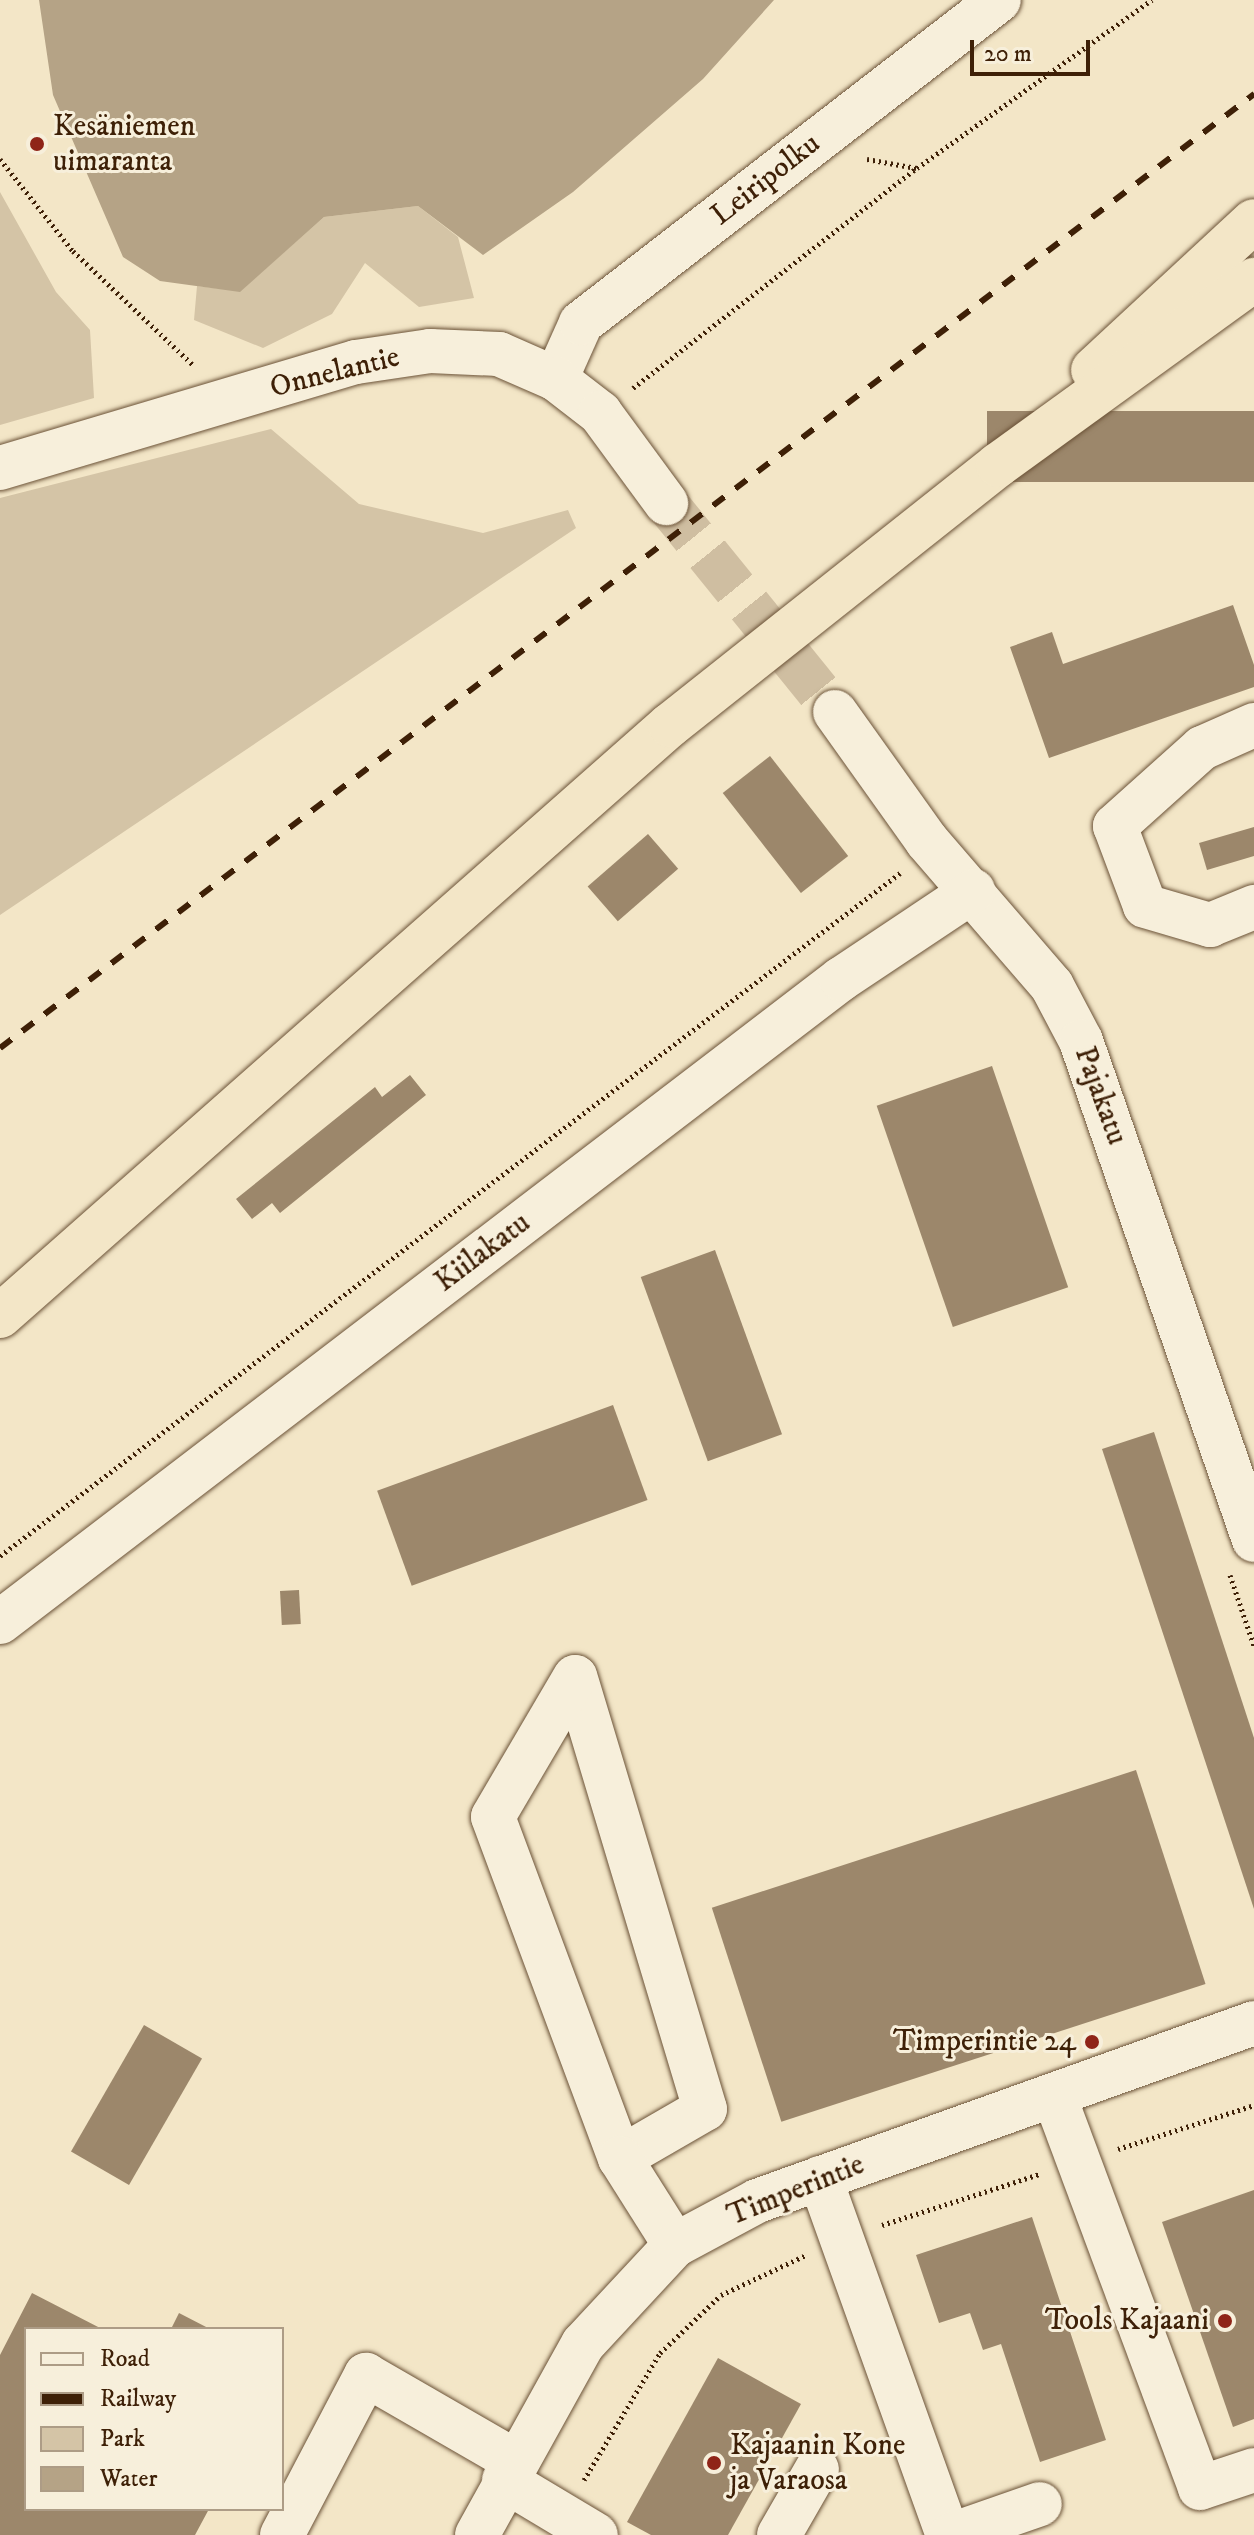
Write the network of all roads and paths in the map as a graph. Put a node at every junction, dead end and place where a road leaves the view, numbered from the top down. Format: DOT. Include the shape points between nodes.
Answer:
graph roads {
  1 [pos="999,0"];
  2 [pos="1152,0"];
  3 [pos="0,159"];
  4 [pos="867,159"];
  5 [pos="917,168"];
  6 [pos="1254,221"];
  7 [pos="1254,280"];
  8 [pos="556,379"];
  9 [pos="244,396"];
  10 [pos="600,413"];
  11 [pos="998,465"];
  12 [pos="0,468"];
  13 [pos="666,503"];
  14 [pos="835,712"];
  15 [pos="1254,725"];
  16 [pos="927,841"];
  17 [pos="973,891"];
  18 [pos="1254,907"];
  19 [pos="0,1316"];
  20 [pos="1254,1540"];
  21 [pos="0,1556"];
  22 [pos="0,1622"];
  23 [pos="1254,2023"];
  24 [pos="1054,2095"];
  25 [pos="620,2158"];
  26 [pos="820,2178"];
  27 [pos="675,2245"];
  28 [pos="817,2469"];
  29 [pos="1254,2470"];
  30 [pos="510,2471"];
  31 [pos="1040,2504"];
  32 [pos="282,2535"];
  33 [pos="477,2535"];
  34 [pos="596,2535"];
  35 [pos="779,2535"];
  36 [pos="950,2535"];
  1 -- 8 [label="street, Leiripolku" via="581,323"];
  2 -- 5 [label="path"];
  3 -- 9 [label="path" via="73,251 189,362"];
  4 -- 5 [label="path"];
  5 -- 10 [label="path"];
  6 -- 11 [label="highway" via="1177,286"];
  7 -- 11 [label="highway"];
  8 -- 9 [label="street, Onnelantie" via="499,354 430,351 356,362"];
  8 -- 10 [label="street, Onnelantie"];
  9 -- 12 [label="street, Onnelantie"];
  10 -- 13 [label="street, Onnelantie"];
  11 -- 19 [label="highway" via="670,725"];
  14 -- 16 [label="street, Pajakatu"];
  15 -- 18 [label="street" via="1202,748 1115,826 1145,906 1210,925"];
  16 -- 17 [label="street, Pajakatu"];
  16 -- 21 [label="path" via="893,881 798,947"];
  17 -- 20 [label="street, Pajakatu" via="1052,986 1081,1041"];
  17 -- 22 [label="street, Kiilakatu" via="841,979"];
  23 -- 24 [label="street, Timperintie"];
  24 -- 26 [label="street, Timperintie"];
  24 -- 29 [label="street" via="1200,2488"];
  25 -- 25 [label="street" via="493,1817 575,1677 705,2109"];
  25 -- 27 [label="street"];
  26 -- 27 [label="street, Timperintie" via="757,2201"];
  26 -- 36 [label="street"];
  27 -- 30 [label="street, Timperintie" via="583,2344"];
  28 -- 35 [label="street"];
  30 -- 32 [label="street" via="366,2375"];
  30 -- 33 [label="street, Timperintie"];
  30 -- 34 [label="street"];
  31 -- 36 [label="street"];
}
